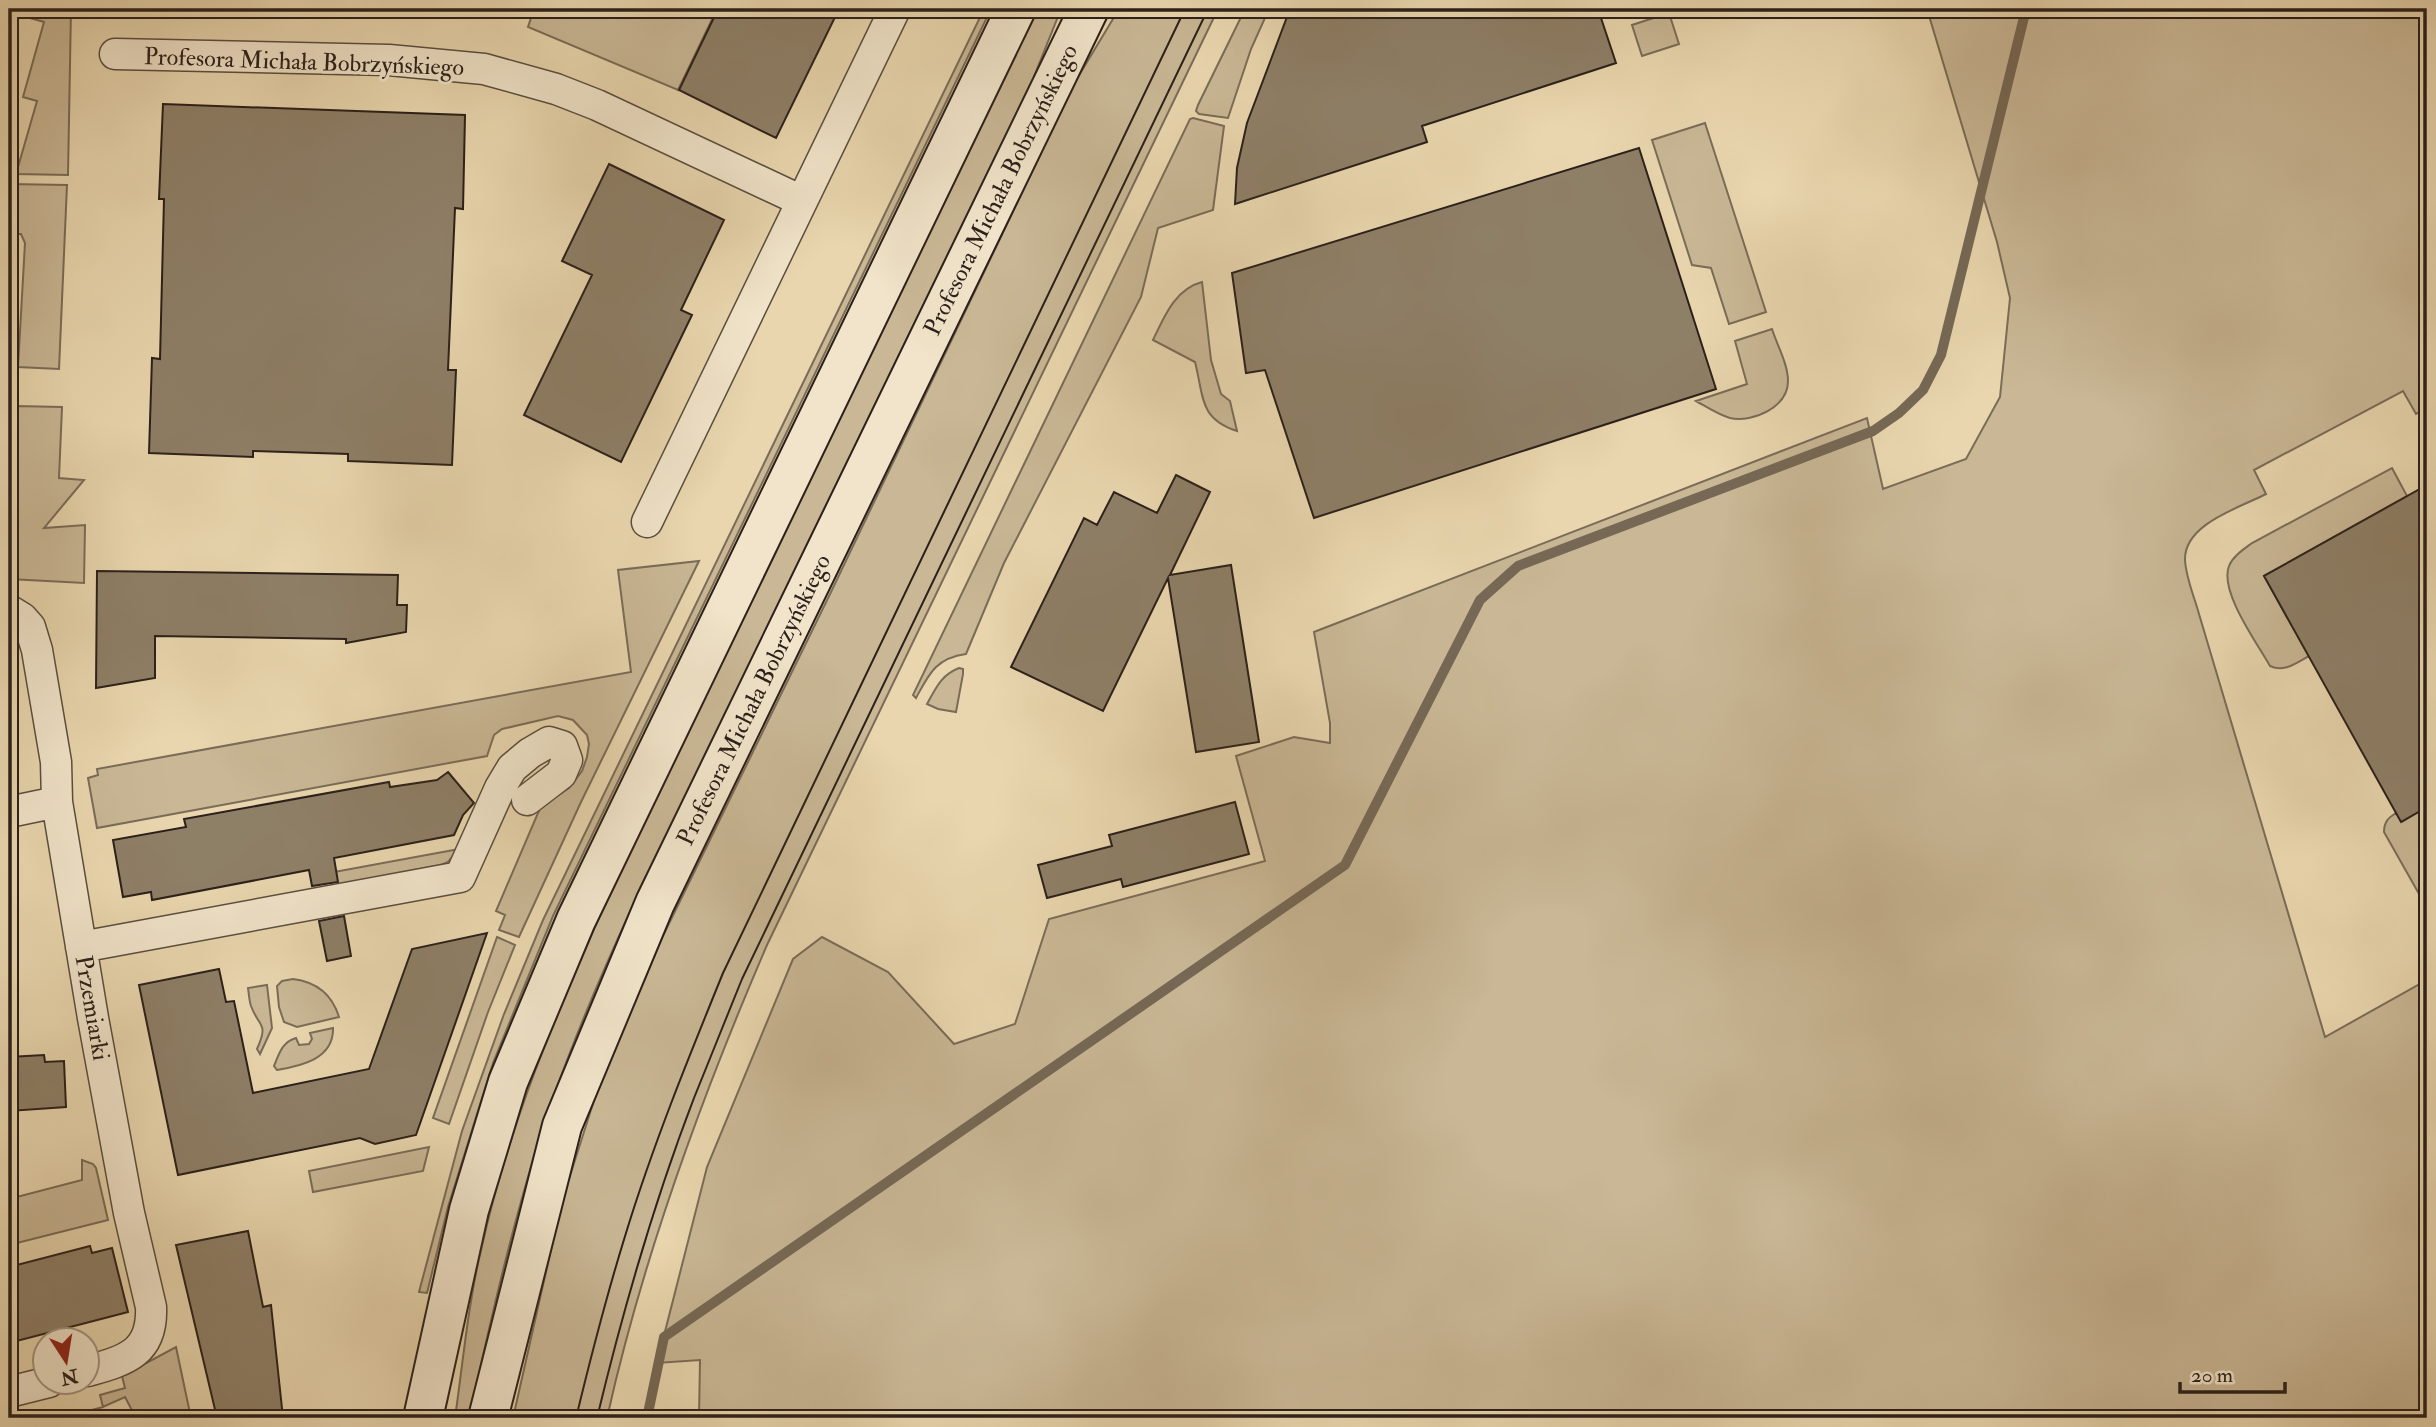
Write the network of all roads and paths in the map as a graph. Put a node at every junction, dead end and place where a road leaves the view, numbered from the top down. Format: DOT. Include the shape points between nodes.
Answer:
graph roads {
  1 [pos="895,9"];
  2 [pos="1017,9"];
  3 [pos="1089,9"];
  4 [pos="115,54"];
  5 [pos="802,201"];
  6 [pos="647,522"];
  7 [pos="9,610"];
  8 [pos="527,800"];
  9 [pos="57,802"];
  10 [pos="9,813"];
  11 [pos="81,947"];
  12 [pos="102,1366"];
  13 [pos="32,1386"];
  14 [pos="9,1392"];
  15 [pos="423,1418"];
  16 [pos="488,1418"];
  1 -- 5 [label="street"];
  2 -- 15 [label="main road" via="571,932 504,1095 470,1210"];
  3 -- 16 [label="main road, Profesora Michała Bobrzyńskiego" via="656,903 562,1126"];
  4 -- 5 [label="street, Profesora Michała Bobrzyńskiego" via="389,60 484,69 597,105"];
  5 -- 6 [label="street"];
  7 -- 9 [label="street, Przemiarki" via="30,627 37,650 56,762"];
  8 -- 11 [label="street" via="561,774 567,760 562,746 549,742 512,768 460,877"];
  9 -- 10 [label="street"];
  9 -- 11 [label="street, Przemiarki"];
  11 -- 12 [label="street, Przemiarki" via="151,1320 143,1343 129,1357"];
  13 -- 14 [label="street"];
}
